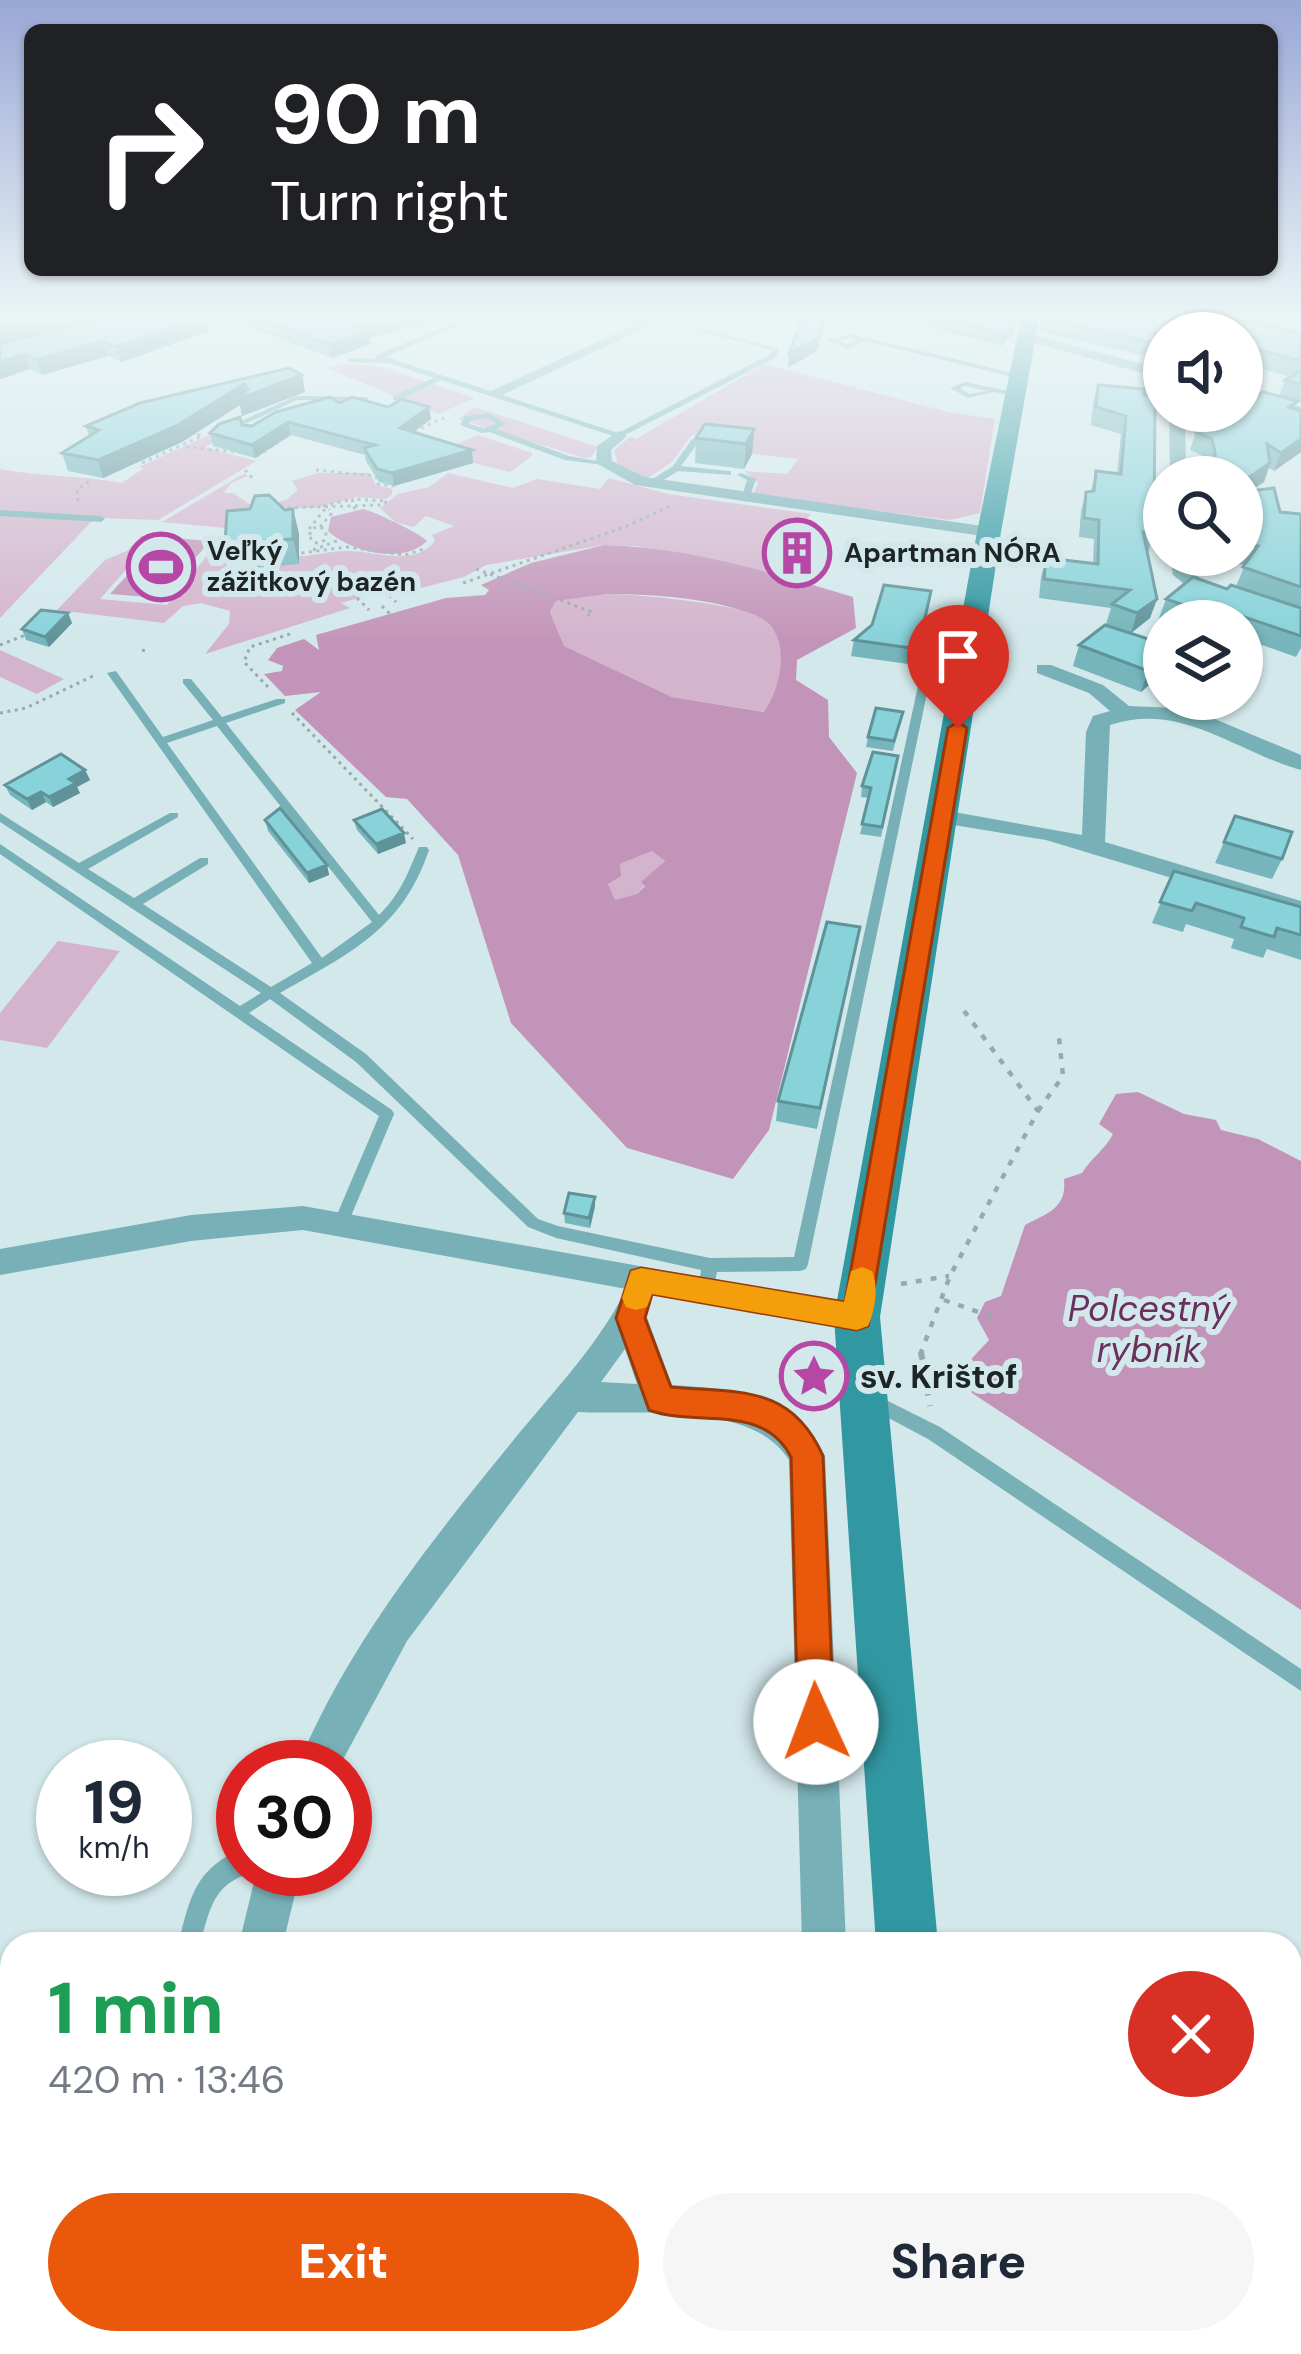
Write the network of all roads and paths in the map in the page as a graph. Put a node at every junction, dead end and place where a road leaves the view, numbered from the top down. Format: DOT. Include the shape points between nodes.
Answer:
graph roads {
  1 [pos="241,423"];
  2 [pos="275,423"];
  3 [pos="426,423"];
  4 [pos="580,423"];
  5 [pos="644,423"];
  6 [pos="1012,423"];
  7 [pos="193,428"];
  8 [pos="490,430"];
  9 [pos="187,431"];
  10 [pos="223,431"];
  11 [pos="209,432"];
  12 [pos="250,433"];
  13 [pos="275,434"];
  14 [pos="619,436"];
  15 [pos="399,441"];
  16 [pos="715,442"];
  17 [pos="155,446"];
  18 [pos="180,446"];
  19 [pos="170,451"];
  20 [pos="257,456"];
  21 [pos="128,458"];
  22 [pos="266,458"];
  23 [pos="604,463"];
  24 [pos="676,468"];
  25 [pos="245,470"];
  26 [pos="316,470"];
  27 [pos="342,471"];
  28 [pos="334,473"];
  29 [pos="728,473"];
  30 [pos="741,475"];
  31 [pos="92,478"];
  32 [pos="254,480"];
  33 [pos="651,484"];
  34 [pos="745,499"];
  35 [pos="678,502"];
  36 [pos="354,504"];
  37 [pos="275,508"];
  38 [pos="324,509"];
  39 [pos="0,513"];
  40 [pos="78,519"];
  41 [pos="101,519"];
  42 [pos="320,527"];
  43 [pos="308,529"];
  44 [pos="989,532"];
  45 [pos="339,540"];
  46 [pos="424,549"];
  47 [pos="313,550"];
  48 [pos="291,554"];
  49 [pos="476,568"];
  50 [pos="1184,576"];
  51 [pos="463,583"];
  52 [pos="384,590"];
  53 [pos="357,598"];
  54 [pos="396,602"];
  55 [pos="382,606"];
  56 [pos="368,610"];
  57 [pos="587,616"];
  58 [pos="1301,620"];
  59 [pos="397,621"];
  60 [pos="936,626"];
  61 [pos="32,629"];
  62 [pos="293,633"];
  63 [pos="0,645"];
  64 [pos="142,650"];
  65 [pos="149,652"];
  66 [pos="1044,669"];
  67 [pos="108,671"];
  68 [pos="187,680"];
  69 [pos="281,700"];
  70 [pos="1122,711"];
  71 [pos="0,713"];
  72 [pos="219,722"];
  73 [pos="162,741"];
  74 [pos="1301,763"];
  75 [pos="173,815"];
  76 [pos="0,817"];
  77 [pos="943,817"];
  78 [pos="1094,846"];
  79 [pos="0,848"];
  80 [pos="423,850"];
  81 [pos="204,861"];
  82 [pos="80,868"];
  83 [pos="134,904"];
  84 [pos="1301,909"];
  85 [pos="380,924"];
  86 [pos="210,955"];
  87 [pos="318,962"];
  88 [pos="183,972"];
  89 [pos="269,992"];
  90 [pos="958,1004"];
  91 [pos="238,1013"];
  92 [pos="1058,1037"];
  93 [pos="405,1101"];
  94 [pos="1038,1111"];
  95 [pos="387,1114"];
  96 [pos="341,1224"];
  97 [pos="0,1262"];
  98 [pos="950,1276"];
  99 [pos="708,1279"];
  100 [pos="641,1280"];
  101 [pos="943,1300"];
  102 [pos="858,1304"];
  103 [pos="631,1318"];
  104 [pos="995,1318"];
  105 [pos="572,1396"];
  106 [pos="865,1397"];
  107 [pos="660,1400"];
  108 [pos="934,1433"];
  109 [pos="1301,1681"];
  110 [pos="329,1740"];
  111 [pos="216,1880"];
  112 [pos="273,1896"];
  113 [pos="192,1932"];
  114 [pos="264,1932"];
  115 [pos="824,1932"];
  116 [pos="907,1932"];
  1 -- 10 [label="lane"];
  2 -- 12 [label="lane"];
  3 -- 15 [label="path"];
  4 -- 14 [label="lane"];
  5 -- 14 [label="lane"];
  6 -- 44 [label="main road"];
  7 -- 11 [label="path"];
  8 -- 23 [label="lane"];
  9 -- 18 [label="path" via="202,436"];
  13 -- 20 [label="path" via="283,436"];
  14 -- 23 [label="street" via="603,449"];
  16 -- 24 [label="lane" via="695,441"];
  17 -- 19 [label="path"];
  18 -- 19 [label="path"];
  18 -- 20 [label="path"];
  19 -- 21 [label="path" via="142,464"];
  20 -- 22 [label="path"];
  23 -- 33 [label="street"];
  24 -- 29 [label="lane"];
  24 -- 33 [label="lane"];
  25 -- 32 [label="path"];
  26 -- 36 [label="path" via="368,472 395,488 387,501"];
  27 -- 28 [label="path"];
  30 -- 34 [label="lane" via="752,479"];
  31 -- 40 [label="path" via="77,490"];
  33 -- 34 [label="street"];
  34 -- 44 [label="street"];
  35 -- 51 [label="path" via="630,528"];
  36 -- 38 [label="path"];
  36 -- 38 [label="path"];
  37 -- 38 [label="path"];
  38 -- 42 [label="path" via="332,513"];
  38 -- 43 [label="path"];
  39 -- 40 [label="lane"];
  40 -- 41 [label="lane"];
  42 -- 43 [label="path"];
  42 -- 43 [label="path" via="328,538 314,543"];
  44 -- 77 [label="main road"];
  45 -- 47 [label="path"];
  46 -- 48 [label="path"];
  49 -- 57 [label="path" via="592,612"];
  50 -- 58 [label="street"];
  52 -- 54 [label="path"];
  53 -- 56 [label="path"];
  55 -- 59 [label="path"];
  60 -- 99 [label="lane" via="800,1264"];
  61 -- 63 [label="path"];
  62 -- 69 [label="path" via="250,647 244,662"];
  64 -- 65 [label="path"];
  66 -- 70 [label="street" via="1096,688"];
  67 -- 71 [label="path"];
  67 -- 73 [label="lane"];
  68 -- 72 [label="lane"];
  69 -- 72 [label="lane"];
  69 -- 80 [label="path"];
  70 -- 74 [label="street" via="1172,712"];
  70 -- 78 [label="street" via="1096,732"];
  72 -- 73 [label="lane"];
  72 -- 85 [label="lane"];
  73 -- 87 [label="lane"];
  75 -- 82 [label="lane"];
  76 -- 82 [label="lane"];
  77 -- 78 [label="street"];
  77 -- 102 [label="main road"];
  78 -- 84 [label="street"];
  79 -- 88 [label="lane"];
  80 -- 85 [label="lane" via="418,876"];
  81 -- 83 [label="lane"];
  82 -- 83 [label="lane"];
  83 -- 86 [label="lane"];
  85 -- 87 [label="lane"];
  86 -- 88 [label="lane"];
  86 -- 89 [label="lane"];
  87 -- 89 [label="lane"];
  88 -- 91 [label="lane"];
  89 -- 91 [label="lane"];
  89 -- 93 [label="lane" via="361,1058"];
  90 -- 94 [label="path"];
  91 -- 95 [label="lane"];
  92 -- 94 [label="path" via="1063,1076"];
  93 -- 95 [label="lane"];
  93 -- 99 [label="lane" via="533,1223"];
  94 -- 98 [label="path"];
  95 -- 96 [label="lane"];
  96 -- 97 [label="street" via="303,1218 191,1228"];
  96 -- 100 [label="street"];
  98 -- 101 [label="path"];
  98 -- 102 [label="path"];
  99 -- 100 [label="street"];
  99 -- 102 [label="street"];
  100 -- 103 [label="street"];
  101 -- 104 [label="path"];
  101 -- 108 [label="path" via="920,1354"];
  102 -- 106 [label="main road"];
  103 -- 105 [label="street"];
  103 -- 107 [label="street"];
  105 -- 107 [label="street"];
  105 -- 110 [label="street" via="388,1637"];
  106 -- 108 [label="lane"];
  106 -- 116 [label="main road"];
  107 -- 115 [label="street" via="765,1409 807,1456"];
  108 -- 109 [label="lane"];
  111 -- 113 [label="lane" via="203,1893"];
  112 -- 114 [label="street"];
}
